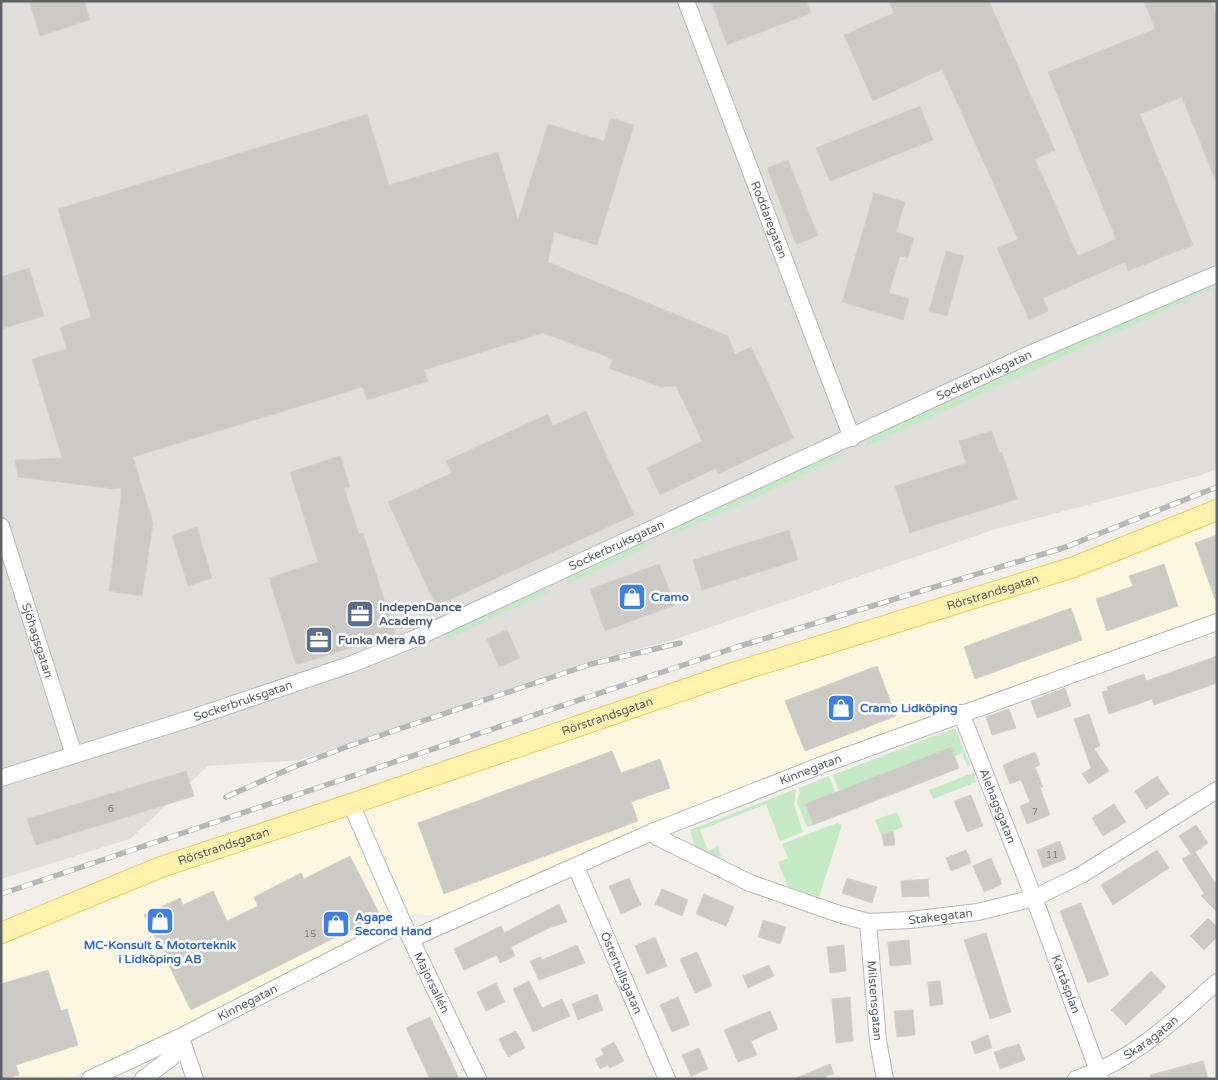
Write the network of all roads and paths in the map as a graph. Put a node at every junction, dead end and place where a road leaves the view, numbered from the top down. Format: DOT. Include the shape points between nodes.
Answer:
graph roads {
  1 [pos="686,1"];
  2 [pos="1217,274"];
  3 [pos="852,438"];
  4 [pos="1217,510"];
  5 [pos="1,526"];
  6 [pos="1217,622"];
  7 [pos="961,713"];
  8 [pos="74,754"];
  9 [pos="1,778"];
  10 [pos="1217,790"];
  11 [pos="351,804"];
  12 [pos="652,832"];
  13 [pos="576,866"];
  14 [pos="1034,898"];
  15 [pos="868,922"];
  16 [pos="403,923"];
  17 [pos="1,933"];
  18 [pos="411,939"];
  19 [pos="1217,982"];
  20 [pos="182,1043"];
  21 [pos="1100,1075"];
  22 [pos="90,1079"];
  23 [pos="143,1079"];
  24 [pos="195,1079"];
  25 [pos="478,1079"];
  26 [pos="667,1079"];
  27 [pos="885,1079"];
  28 [pos="1076,1079"];
  1 -- 3 [label="street, Roddaregatan"];
  2 -- 3 [label="street, Sockerbruksgatan" via="1032,353"];
  3 -- 8 [label="street, Sockerbruksgatan" via="416,638 352,664"];
  4 -- 11 [label="main road, Rörstrandsgatan" via="1074,567 736,672"];
  5 -- 8 [label="street, Sjöhagsgatan"];
  6 -- 7 [label="street, Kinnegatan"];
  7 -- 12 [label="street, Kinnegatan"];
  7 -- 14 [label="street, Alehagsgatan"];
  8 -- 9 [label="street, Sockerbruksgatan"];
  10 -- 14 [label="street, Stakegatan" via="1081,875"];
  11 -- 16 [label="street, Majorsallén"];
  11 -- 17 [label="main road, Rörstrandsgatan" via="161,867"];
  12 -- 13 [label="street, Kinnegatan"];
  12 -- 15 [label="street, Stakegatan" via="680,850 750,884"];
  13 -- 18 [label="street, Kinnegatan"];
  13 -- 26 [label="street, Östertullsgatan"];
  14 -- 15 [label="street, Stakegatan" via="941,918"];
  14 -- 21 [label="street, Kartåsplan"];
  15 -- 27 [label="street, Milstensgatan" via="878,1041"];
  16 -- 18 [label="street, Majorsallén"];
  16 -- 20 [label="street, Kinnegatan"];
  18 -- 25 [label="street, Majorsallén"];
  19 -- 21 [label="street, Skaragatan" via="1154,1038"];
  20 -- 22 [label="street, Kinnegatan"];
  20 -- 23 [label="street"];
  20 -- 24 [label="street"];
  21 -- 28 [label="street, Skaragatan"];
}
